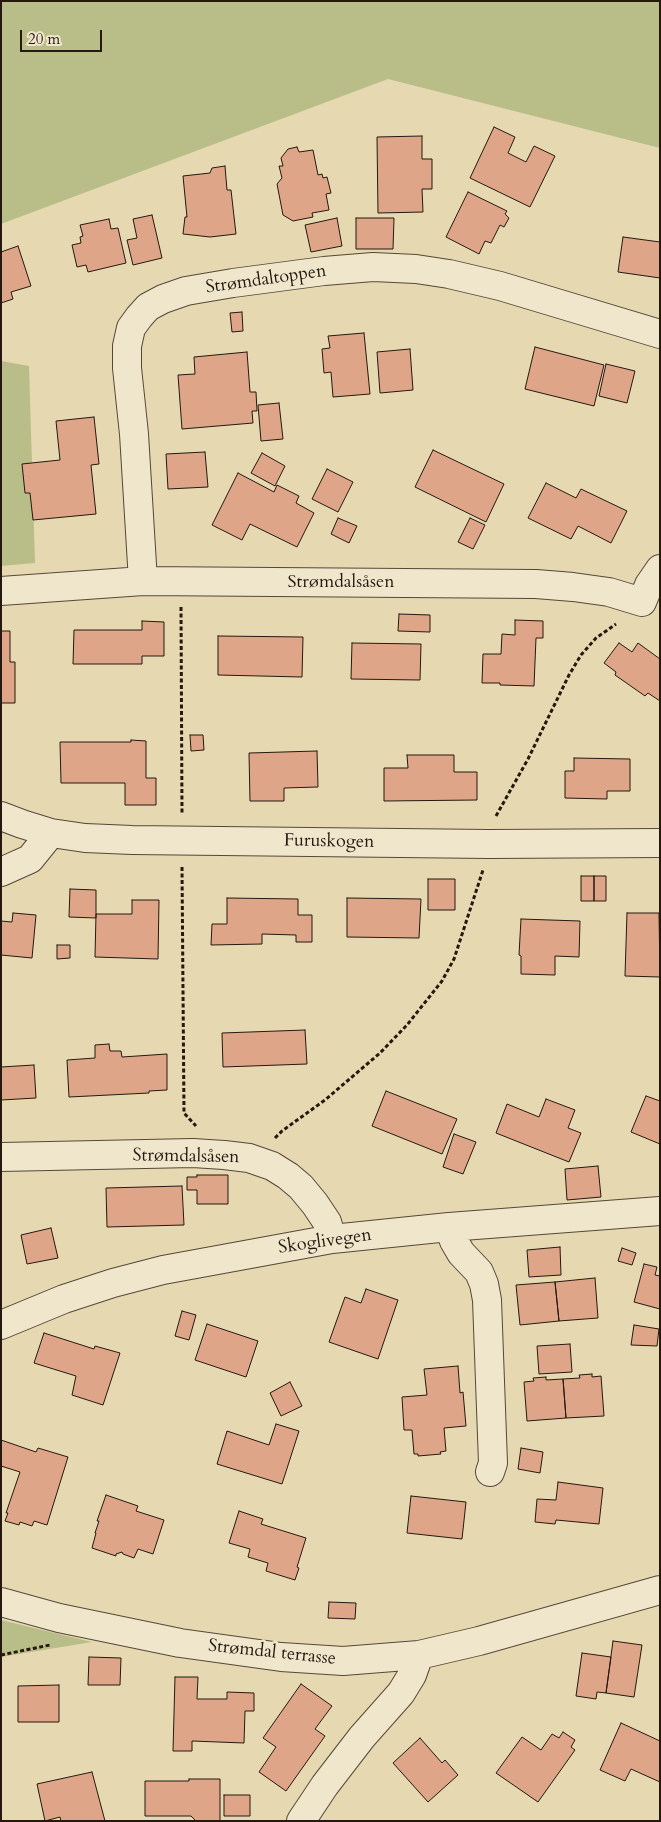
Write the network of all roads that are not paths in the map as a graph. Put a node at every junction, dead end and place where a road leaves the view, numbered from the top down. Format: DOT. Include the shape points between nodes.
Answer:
graph roads {
  1 [pos="660,334"];
  2 [pos="660,569"];
  3 [pos="143,581"];
  4 [pos="1,591"];
  5 [pos="645,605"];
  6 [pos="1,816"];
  7 [pos="51,832"];
  8 [pos="660,843"];
  9 [pos="1,872"];
  10 [pos="1,1158"];
  11 [pos="660,1211"];
  12 [pos="449,1227"];
  13 [pos="332,1239"];
  14 [pos="1,1325"];
  15 [pos="490,1472"];
  16 [pos="660,1590"];
  17 [pos="1,1602"];
  18 [pos="419,1655"];
  19 [pos="301,1821"];
  1 -- 3 [label="street, Strømdaltoppen" via="500,286 416,269 373,267 324,271 186,291 163,299 148,307 139,317 131,328 127,346"];
  2 -- 5 [label="street" via="648,585"];
  3 -- 4 [label="street, Strømdalsåsen"];
  3 -- 5 [label="street, Strømdalsåsen" via="536,584 609,592"];
  6 -- 7 [label="street, Furuskogen"];
  7 -- 8 [label="street, Furuskogen" via="86,838 132,840"];
  7 -- 9 [label="street" via="30,859"];
  10 -- 13 [label="street, Strømdalsåsen" via="193,1154 249,1158 272,1166 301,1187 327,1222"];
  11 -- 12 [label="street, Skoglivegen"];
  12 -- 13 [label="street, Skoglivegen"];
  12 -- 15 [label="street" via="461,1253 479,1272 486,1292 493,1463"];
  13 -- 14 [label="street, Skoglivegen" via="163,1270 64,1299"];
  16 -- 18 [label="street, Strømdal terrasse"];
  17 -- 18 [label="street, Strømdal terrasse" via="126,1633 281,1657 343,1661"];
  18 -- 19 [label="street" via="401,1693 357,1744"];
}
